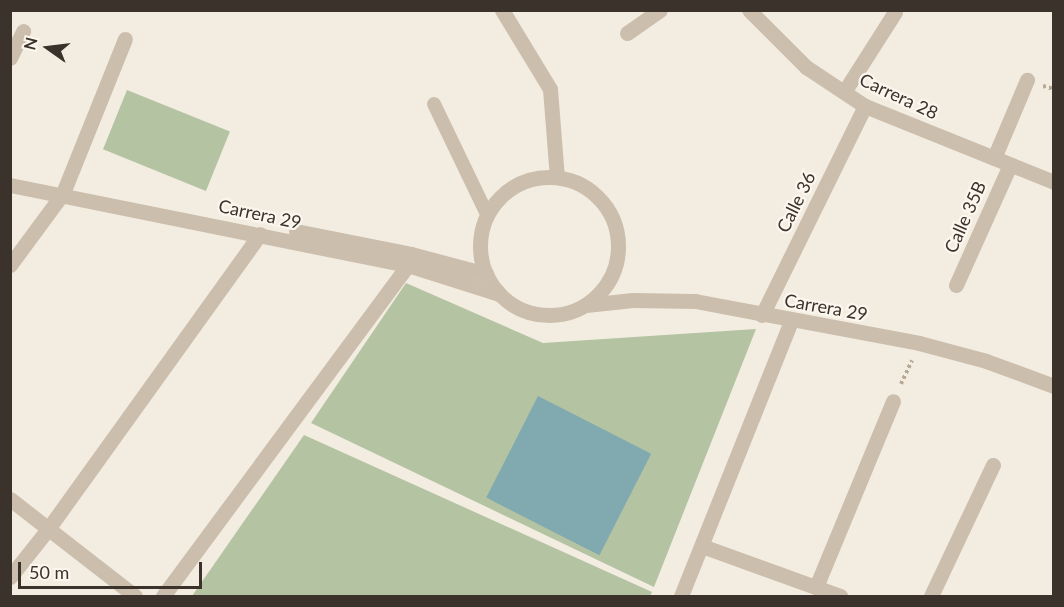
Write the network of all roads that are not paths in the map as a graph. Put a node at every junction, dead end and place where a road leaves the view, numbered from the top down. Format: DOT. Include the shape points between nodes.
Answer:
graph roads {
  1 [pos="502,10"];
  2 [pos="660,10"];
  3 [pos="749,10"];
  4 [pos="895,12"];
  5 [pos="23,31"];
  6 [pos="627,33"];
  7 [pos="125,39"];
  8 [pos="10,58"];
  9 [pos="1027,80"];
  10 [pos="844,92"];
  11 [pos="434,104"];
  12 [pos="865,106"];
  13 [pos="994,158"];
  14 [pos="1010,165"];
  15 [pos="10,174"];
  16 [pos="557,177"];
  17 [pos="1053,182"];
  18 [pos="10,185"];
  19 [pos="65,189"];
  20 [pos="488,216"];
  21 [pos="260,234"];
  22 [pos="408,264"];
  23 [pos="10,265"];
  24 [pos="486,274"];
  25 [pos="956,285"];
  26 [pos="499,294"];
  27 [pos="586,306"];
  28 [pos="762,315"];
  29 [pos="791,321"];
  30 [pos="1053,386"];
  31 [pos="893,401"];
  32 [pos="993,465"];
  33 [pos="10,499"];
  34 [pos="48,530"];
  35 [pos="702,546"];
  36 [pos="10,577"];
  37 [pos="816,587"];
  38 [pos="135,597"];
  39 [pos="163,597"];
  40 [pos="681,597"];
  41 [pos="840,597"];
  42 [pos="931,597"];
  1 -- 16 [label="street" via="550,89"];
  2 -- 6 [label="street"];
  3 -- 10 [label="street, Carrera 28" via="806,67"];
  4 -- 10 [label="street"];
  5 -- 8 [label="street"];
  7 -- 19 [label="street"];
  9 -- 13 [label="street"];
  10 -- 12 [label="street, Carrera 28"];
  11 -- 20 [label="lane"];
  12 -- 13 [label="street, Carrera 28"];
  12 -- 28 [label="street, Calle 36"];
  13 -- 14 [label="street, Carrera 28"];
  14 -- 17 [label="street, Carrera 28"];
  14 -- 25 [label="street, Calle 35B"];
  15 -- 19 [label="street, Carrera 29"];
  16 -- 20 [label="street" via="533,179 511,188"];
  16 -- 27 [label="street" via="580,184 600,199 613,219 619,243 615,268 604,289"];
  18 -- 19 [label="street, Carrera 29"];
  19 -- 21 [label="street, Carrera 29"];
  19 -- 23 [label="street"];
  19 -- 24 [label="street, Carrera 29" via="400,252"];
  20 -- 24 [label="street" via="480,250"];
  21 -- 22 [label="street, Carrera 29"];
  21 -- 34 [label="street"];
  22 -- 26 [label="street, Carrera 29"];
  22 -- 39 [label="street"];
  24 -- 26 [label="street"];
  26 -- 27 [label="street" via="518,309 540,316 564,314"];
  27 -- 28 [label="street, Carrera 29" via="677,300"];
  28 -- 29 [label="street, Carrera 29"];
  29 -- 30 [label="street, Carrera 29" via="919,343 986,361"];
  29 -- 35 [label="street"];
  31 -- 37 [label="street"];
  32 -- 42 [label="street"];
  33 -- 34 [label="street"];
  34 -- 36 [label="street"];
  34 -- 38 [label="street"];
  35 -- 37 [label="street"];
  35 -- 40 [label="street"];
  37 -- 41 [label="street"];
}
